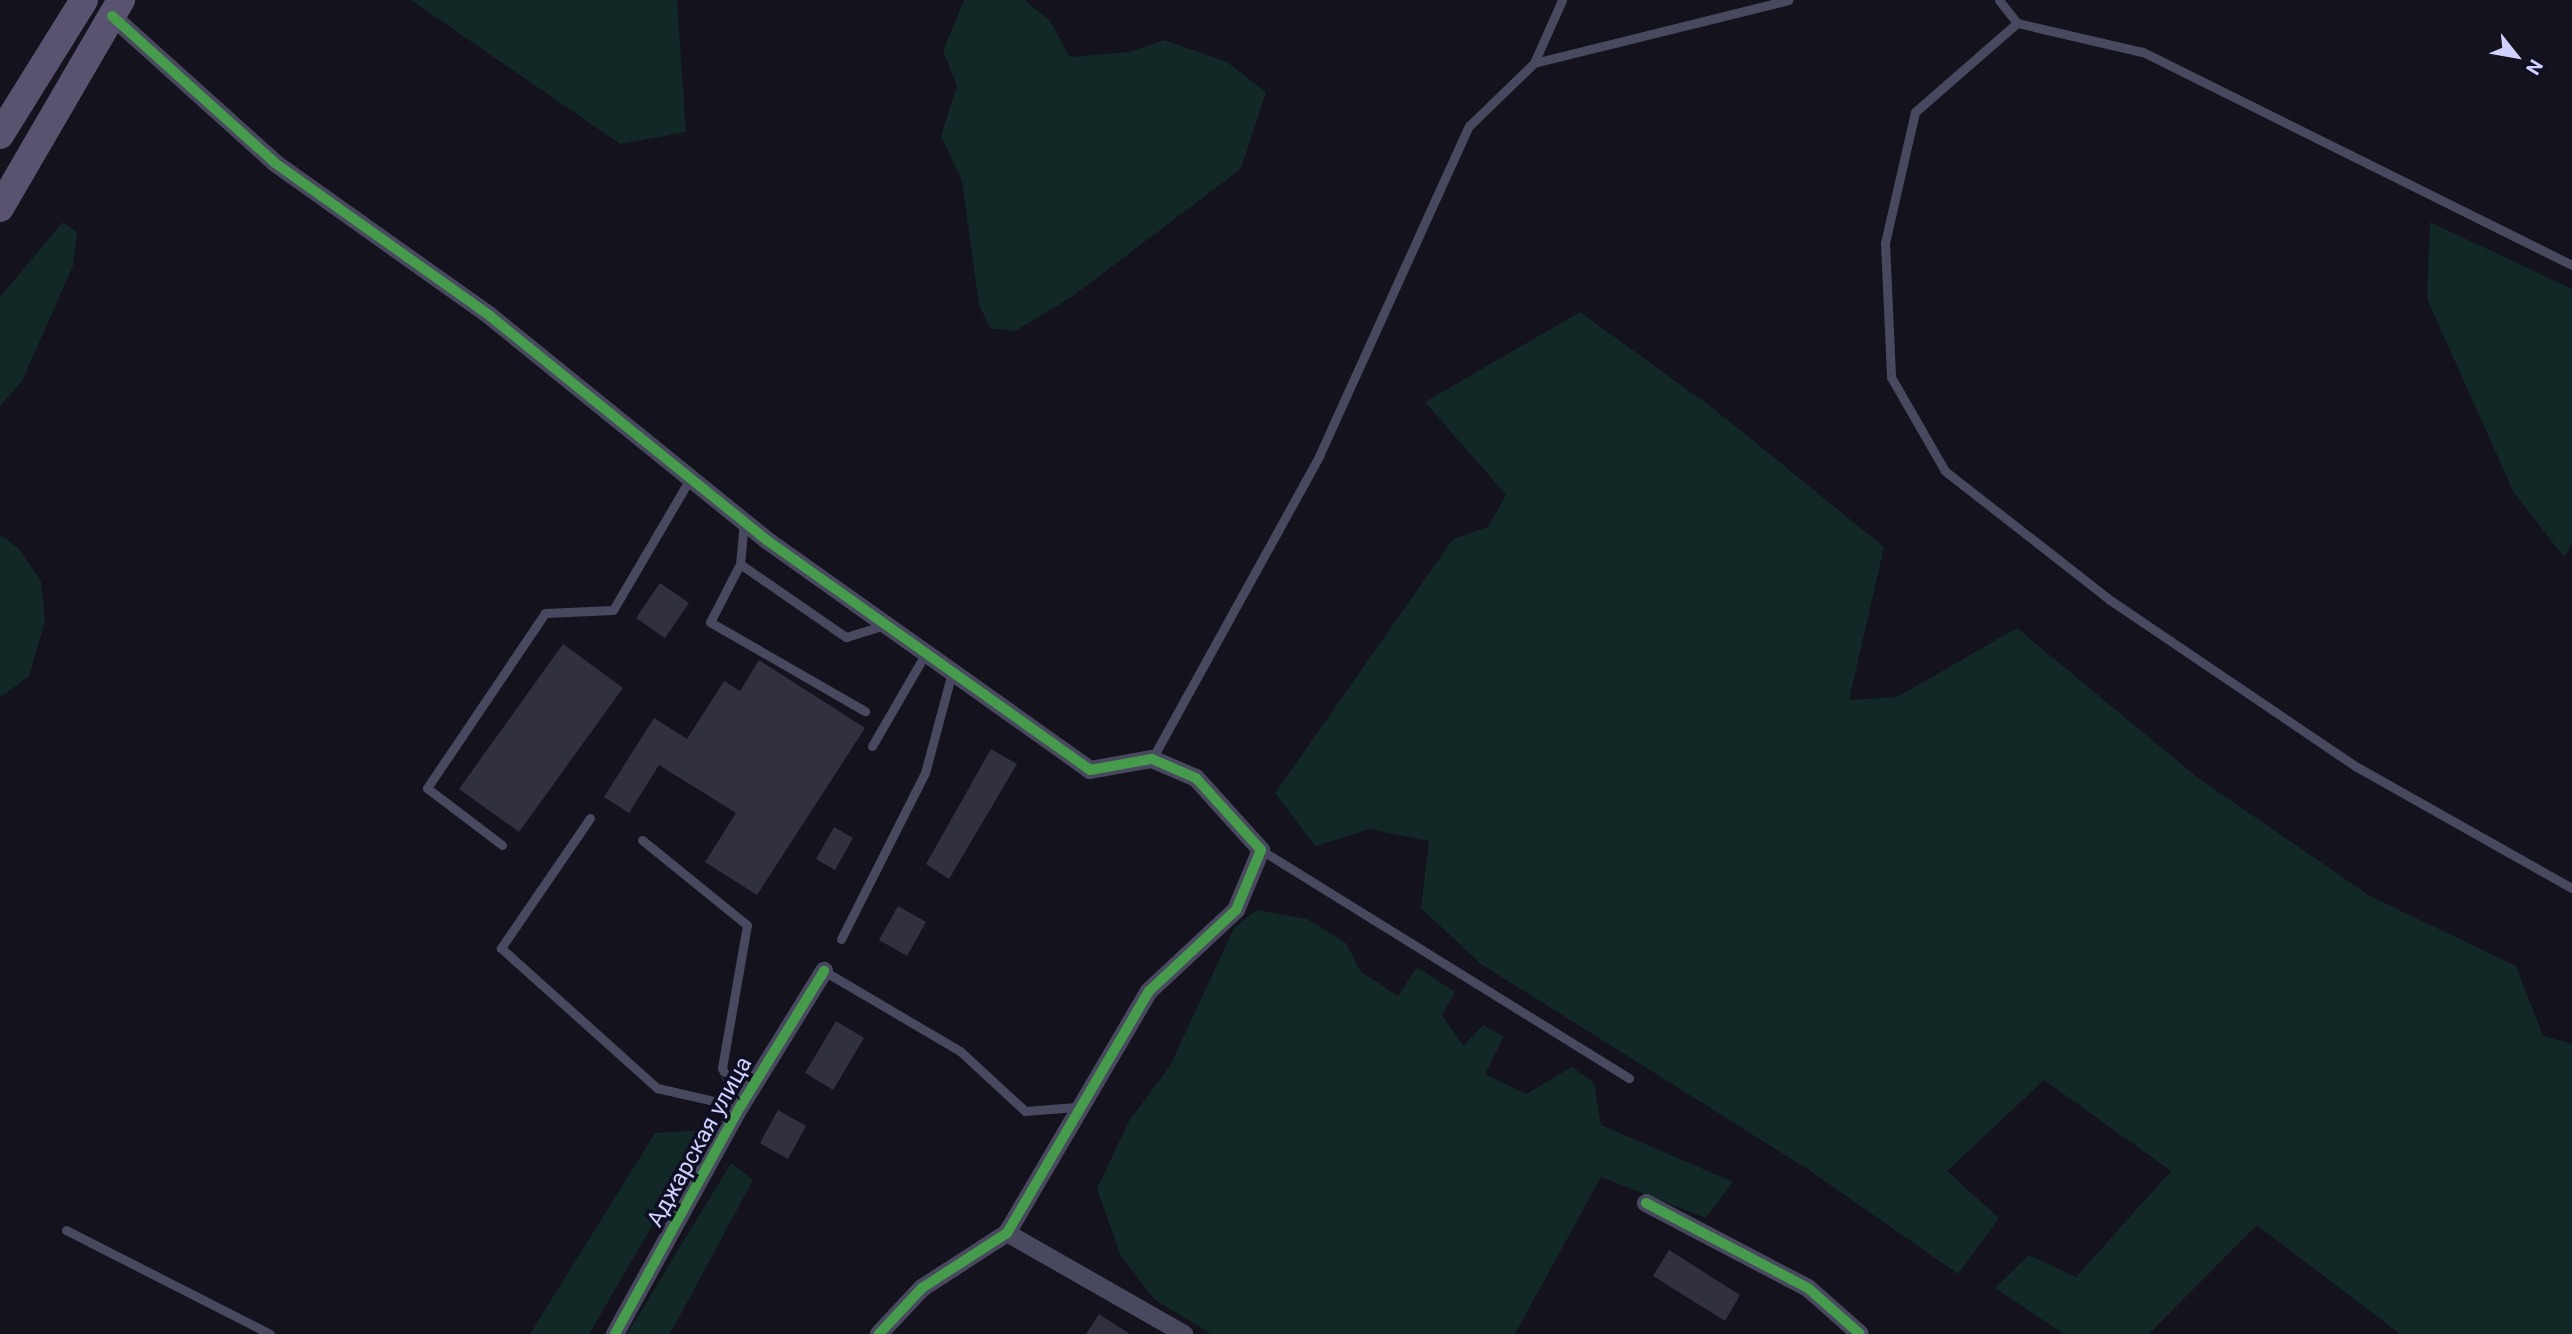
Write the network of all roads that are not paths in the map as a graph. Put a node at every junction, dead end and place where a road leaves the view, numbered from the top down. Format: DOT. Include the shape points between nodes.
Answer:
graph roads {
  1 [pos="84,0"];
  2 [pos="1562,0"];
  3 [pos="1788,0"];
  4 [pos="1999,0"];
  5 [pos="117,8"];
  6 [pos="2017,23"];
  7 [pos="1534,63"];
  8 [pos="0,135"];
  9 [pos="0,208"];
  10 [pos="2572,265"];
  11 [pos="690,480"];
  12 [pos="744,522"];
  13 [pos="740,564"];
  14 [pos="886,625"];
  15 [pos="926,653"];
  16 [pos="952,672"];
  17 [pos="865,711"];
  18 [pos="872,746"];
  19 [pos="1152,759"];
  20 [pos="590,818"];
  21 [pos="642,840"];
  22 [pos="502,845"];
  23 [pos="1261,850"];
  24 [pos="2572,888"];
  25 [pos="841,939"];
  26 [pos="824,971"];
  27 [pos="1629,1078"];
  28 [pos="740,1107"];
  29 [pos="1076,1107"];
  30 [pos="1646,1203"];
  31 [pos="66,1230"];
  32 [pos="1007,1233"];
  33 [pos="270,1334"];
  34 [pos="615,1334"];
  35 [pos="878,1334"];
  36 [pos="1184,1334"];
  37 [pos="1860,1334"];
  1 -- 8 [label="main road"];
  2 -- 7 [label="lane"];
  3 -- 7 [label="lane"];
  4 -- 6 [label="lane"];
  5 -- 9 [label="main road"];
  5 -- 11 [label="street" via="275,163 490,316"];
  6 -- 10 [label="lane" via="2142,52"];
  6 -- 24 [label="lane" via="1915,112 1885,243 1891,377 1945,471 2110,600 2357,766"];
  7 -- 19 [label="lane" via="1469,126 1319,456"];
  11 -- 12 [label="street"];
  11 -- 22 [label="lane" via="613,610 545,613 427,788"];
  12 -- 13 [label="lane"];
  12 -- 14 [label="street"];
  13 -- 14 [label="lane" via="846,637"];
  13 -- 17 [label="lane" via="710,622"];
  14 -- 15 [label="street"];
  15 -- 16 [label="street"];
  15 -- 18 [label="lane"];
  16 -- 19 [label="street" via="1090,770"];
  16 -- 25 [label="lane" via="925,773"];
  19 -- 23 [label="street" via="1196,778"];
  20 -- 28 [label="lane" via="501,948 657,1088"];
  21 -- 28 [label="lane" via="747,925 722,1068"];
  23 -- 27 [label="lane"];
  23 -- 29 [label="street" via="1236,910 1149,991"];
  26 -- 28 [label="street, Аджарская улица"];
  26 -- 29 [label="lane" via="960,1051 1025,1111"];
  28 -- 34 [label="street, Аджарская улица"];
  29 -- 32 [label="street"];
  30 -- 37 [label="street" via="1808,1288"];
  31 -- 33 [label="lane"];
  32 -- 35 [label="street" via="922,1288"];
  32 -- 36 [label="street"];
}
